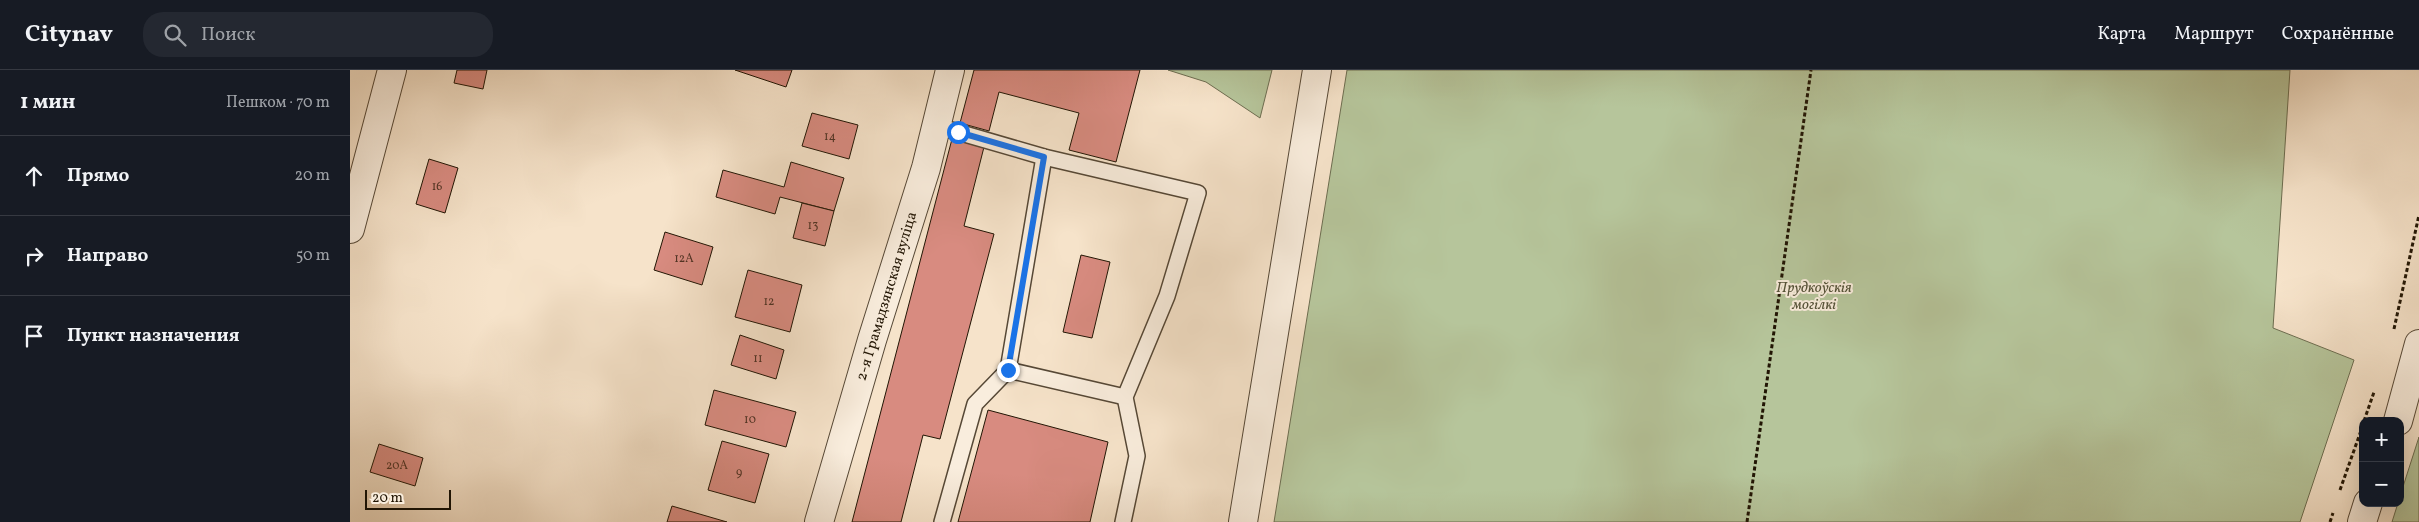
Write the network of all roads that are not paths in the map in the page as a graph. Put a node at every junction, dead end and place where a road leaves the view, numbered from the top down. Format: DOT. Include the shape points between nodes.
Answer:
graph roads {
  1 [pos="392,70"];
  2 [pos="950,70"];
  3 [pos="1317,70"];
  4 [pos="936,126"];
  5 [pos="1044,157"];
  6 [pos="350,229"];
  7 [pos="2419,344"];
  8 [pos="1008,370"];
  9 [pos="1125,397"];
  10 [pos="2399,417"];
  11 [pos="2367,507"];
  12 [pos="819,522"];
  13 [pos="942,522"];
  14 [pos="1123,522"];
  15 [pos="1243,522"];
  16 [pos="2362,522"];
  1 -- 6 [label="street"];
  2 -- 4 [label="street, 2-я Грамадзянская вуліца"];
  3 -- 15 [label="street"];
  4 -- 5 [label="lane"];
  4 -- 12 [label="street, 2-я Грамадзянская вуліца"];
  5 -- 8 [label="lane"];
  5 -- 9 [label="lane" via="1198,193 1167,296"];
  7 -- 10 [label="street"];
  8 -- 9 [label="lane"];
  8 -- 13 [label="lane" via="975,404"];
  9 -- 14 [label="lane" via="1137,456"];
  11 -- 16 [label="street"];
}
